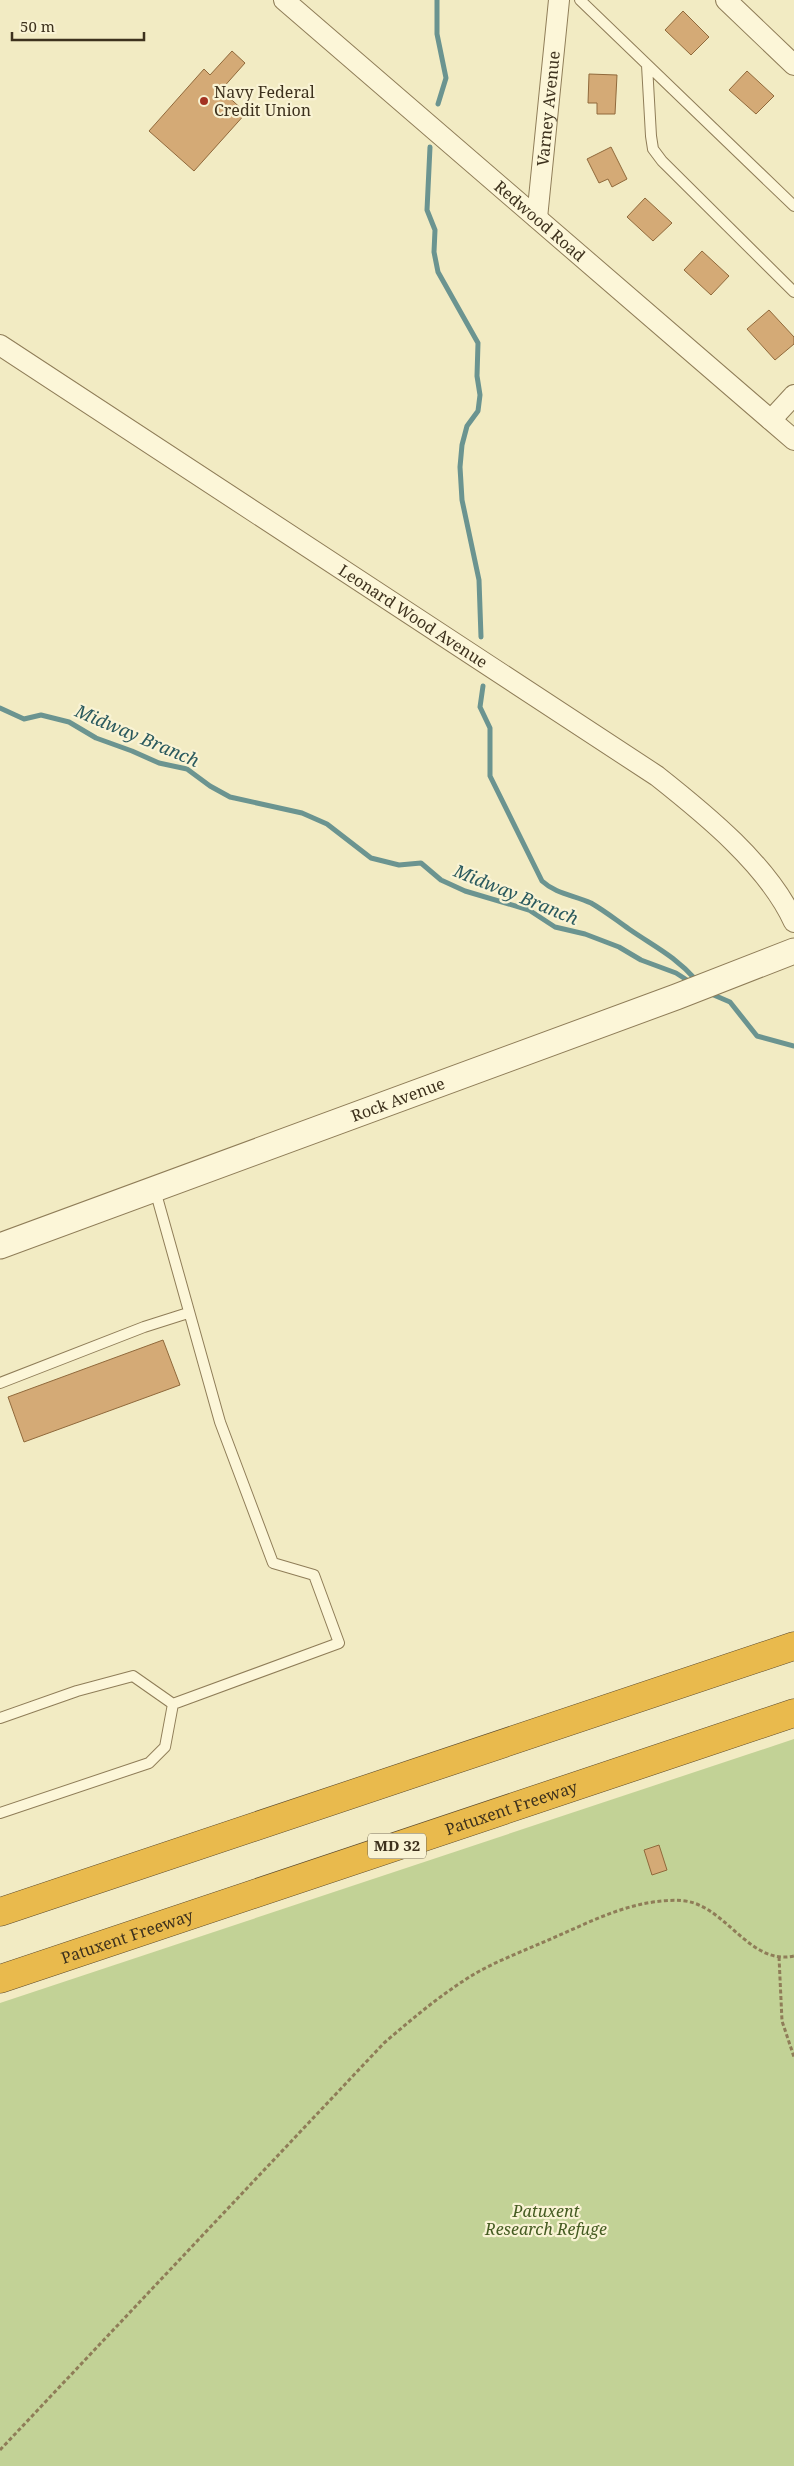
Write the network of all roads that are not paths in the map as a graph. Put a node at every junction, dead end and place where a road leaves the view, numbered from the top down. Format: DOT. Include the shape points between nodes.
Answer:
graph roads {
  1 [pos="284,0"];
  2 [pos="559,0"];
  3 [pos="580,0"];
  4 [pos="726,0"];
  5 [pos="647,65"];
  6 [pos="794,65"];
  7 [pos="794,206"];
  8 [pos="537,218"];
  9 [pos="794,292"];
  10 [pos="0,345"];
  11 [pos="794,395"];
  12 [pos="771,420"];
  13 [pos="794,440"];
  14 [pos="794,922"];
  15 [pos="794,951"];
  16 [pos="155,1190"];
  17 [pos="0,1246"];
  18 [pos="188,1313"];
  19 [pos="0,1383"];
  20 [pos="794,1646"];
  21 [pos="173,1704"];
  22 [pos="794,1713"];
  23 [pos="0,1718"];
  24 [pos="0,1812"];
  25 [pos="0,1912"];
  26 [pos="0,1979"];
  1 -- 8 [label="street, Redwood Road"];
  2 -- 8 [label="street, Varney Avenue"];
  3 -- 5 [label="lane"];
  4 -- 6 [label="street"];
  5 -- 7 [label="lane"];
  5 -- 9 [label="lane" via="653,149"];
  8 -- 12 [label="street, Redwood Road"];
  10 -- 14 [label="street, Leonard Wood Avenue" via="657,776 738,847 758,869"];
  11 -- 12 [label="street"];
  12 -- 13 [label="street, Redwood Road"];
  15 -- 16 [label="street, Rock Avenue"];
  16 -- 17 [label="street, Rock Avenue"];
  16 -- 18 [label="lane"];
  18 -- 19 [label="lane"];
  18 -- 21 [label="lane" via="220,1422 272,1564 314,1575 339,1643"];
  20 -- 25 [label="highway"];
  21 -- 23 [label="lane" via="133,1676 77,1691"];
  21 -- 24 [label="lane" via="165,1747 149,1763"];
  22 -- 26 [label="highway, Patuxent Freeway / MD 32"];
}
